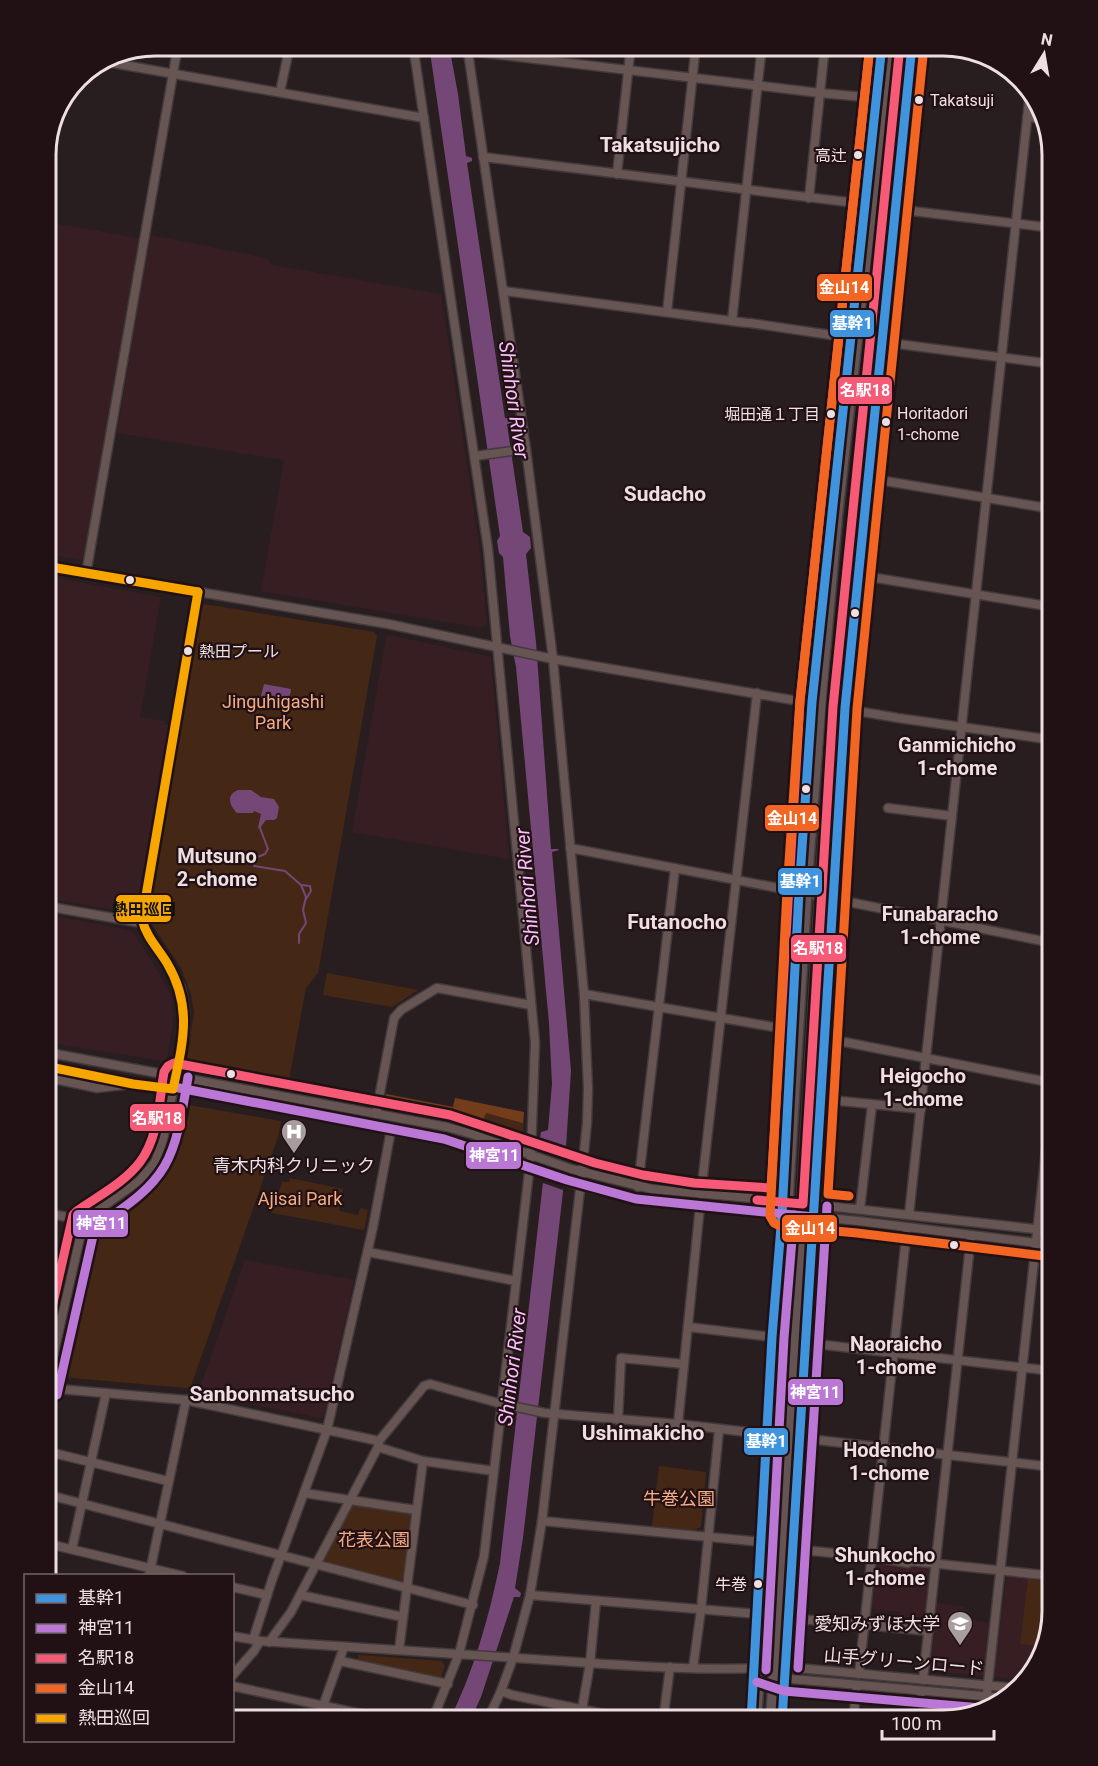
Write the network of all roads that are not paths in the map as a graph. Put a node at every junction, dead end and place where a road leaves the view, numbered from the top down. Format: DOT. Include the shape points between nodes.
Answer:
graph roads {
  1 [pos="175,56"];
  2 [pos="288,56"];
  3 [pos="415,56"];
  4 [pos="469,56"];
  5 [pos="526,56"];
  6 [pos="629,56"];
  7 [pos="695,56"];
  8 [pos="761,56"];
  9 [pos="824,56"];
  10 [pos="881,56"];
  11 [pos="888,56"];
  12 [pos="895,56"];
  13 [pos="904,56"];
  14 [pos="911,56"];
  15 [pos="116,64"];
  16 [pos="628,70"];
  17 [pos="171,73"];
  18 [pos="693,77"];
  19 [pos="758,85"];
  20 [pos="280,92"];
  21 [pos="820,93"];
  22 [pos="876,98"];
  23 [pos="1029,104"];
  24 [pos="881,114"];
  25 [pos="1027,117"];
  26 [pos="424,118"];
  27 [pos="1035,118"];
  28 [pos="902,147"];
  29 [pos="483,157"];
  30 [pos="617,174"];
  31 [pos="681,182"];
  32 [pos="746,190"];
  33 [pos="809,198"];
  34 [pos="864,204"];
  35 [pos="895,209"];
  36 [pos="1017,223"];
  37 [pos="1042,226"];
  38 [pos="504,291"];
  39 [pos="667,312"];
  40 [pos="732,321"];
  41 [pos="851,338"];
  42 [pos="882,342"];
  43 [pos="1002,358"];
  44 [pos="1042,363"];
  45 [pos="522,450"];
  46 [pos="479,456"];
  47 [pos="867,478"];
  48 [pos="987,499"];
  49 [pos="1042,507"];
  50 [pos="56,568"];
  51 [pos="86,574"];
  52 [pos="858,575"];
  53 [pos="198,592"];
  54 [pos="976,595"];
  55 [pos="1042,605"];
  56 [pos="502,648"];
  57 [pos="549,658"];
  58 [pos="757,693"];
  59 [pos="812,702"];
  60 [pos="845,708"];
  61 [pos="962,727"];
  62 [pos="1042,738"];
  63 [pos="888,808"];
  64 [pos="952,816"];
  65 [pos="570,848"];
  66 [pos="823,867"];
  67 [pos="675,868"];
  68 [pos="736,880"];
  69 [pos="799,891"];
  70 [pos="832,899"];
  71 [pos="56,908"];
  72 [pos="941,921"];
  73 [pos="142,923"];
  74 [pos="1042,941"];
  75 [pos="584,994"];
  76 [pos="531,1005"];
  77 [pos="660,1007"];
  78 [pos="799,1008"];
  79 [pos="721,1018"];
  80 [pos="791,1030"];
  81 [pos="824,1038"];
  82 [pos="56,1054"];
  83 [pos="927,1058"];
  84 [pos="56,1068"];
  85 [pos="176,1075"];
  86 [pos="56,1079"];
  87 [pos="1042,1082"];
  88 [pos="132,1084"];
  89 [pos="173,1089"];
  90 [pos="820,1099"];
  91 [pos="872,1105"];
  92 [pos="921,1109"];
  93 [pos="376,1114"];
  94 [pos="391,1130"];
  95 [pos="531,1155"];
  96 [pos="530,1167"];
  97 [pos="582,1172"];
  98 [pos="1042,1184"];
  99 [pos="580,1185"];
  100 [pos="638,1187"];
  101 [pos="701,1194"];
  102 [pos="782,1201"];
  103 [pos="815,1204"];
  104 [pos="700,1206"];
  105 [pos="860,1209"];
  106 [pos="782,1214"];
  107 [pos="56,1215"];
  108 [pos="909,1215"];
  109 [pos="814,1218"];
  110 [pos="84,1220"];
  111 [pos="907,1228"];
  112 [pos="1037,1229"];
  113 [pos="1042,1230"];
  114 [pos="971,1236"];
  115 [pos="1035,1243"];
  116 [pos="1042,1244"];
  117 [pos="368,1252"];
  118 [pos="516,1281"];
  119 [pos="688,1327"];
  120 [pos="772,1338"];
  121 [pos="807,1344"];
  122 [pos="56,1345"];
  123 [pos="893,1353"];
  124 [pos="958,1360"];
  125 [pos="684,1364"];
  126 [pos="1022,1367"];
  127 [pos="1042,1370"];
  128 [pos="56,1390"];
  129 [pos="106,1393"];
  130 [pos="186,1401"];
  131 [pos="502,1404"];
  132 [pos="550,1413"];
  133 [pos="618,1420"];
  134 [pos="678,1424"];
  135 [pos="327,1430"];
  136 [pos="718,1430"];
  137 [pos="768,1435"];
  138 [pos="800,1439"];
  139 [pos="378,1444"];
  140 [pos="883,1449"];
  141 [pos="56,1454"];
  142 [pos="948,1456"];
  143 [pos="423,1461"];
  144 [pos="91,1462"];
  145 [pos="1012,1463"];
  146 [pos="1042,1466"];
  147 [pos="494,1471"];
  148 [pos="168,1481"];
  149 [pos="304,1493"];
  150 [pos="56,1497"];
  151 [pos="350,1500"];
  152 [pos="82,1503"];
  153 [pos="417,1510"];
  154 [pos="542,1521"];
  155 [pos="159,1524"];
  156 [pos="708,1538"];
  157 [pos="762,1542"];
  158 [pos="56,1545"];
  159 [pos="72,1549"];
  160 [pos="793,1549"];
  161 [pos="280,1556"];
  162 [pos="872,1557"];
  163 [pos="936,1564"];
  164 [pos="316,1565"];
  165 [pos="1001,1571"];
  166 [pos="150,1572"];
  167 [pos="172,1574"];
  168 [pos="1042,1575"];
  169 [pos="234,1587"];
  170 [pos="406,1588"];
  171 [pos="531,1594"];
  172 [pos="267,1595"];
  173 [pos="300,1595"];
  174 [pos="596,1601"];
  175 [pos="473,1605"];
  176 [pos="701,1610"];
  177 [pos="758,1614"];
  178 [pos="403,1617"];
  179 [pos="789,1618"];
  180 [pos="864,1625"];
  181 [pos="757,1630"];
  182 [pos="929,1631"];
  183 [pos="234,1636"];
  184 [pos="260,1641"];
  185 [pos="344,1647"];
  186 [pos="399,1650"];
  187 [pos="463,1654"];
  188 [pos="513,1658"];
  189 [pos="340,1661"];
  190 [pos="590,1663"];
  191 [pos="669,1667"];
  192 [pos="693,1668"];
  193 [pos="754,1669"];
  194 [pos="785,1673"];
  195 [pos="234,1674"];
  196 [pos="859,1674"];
  197 [pos="923,1680"];
  198 [pos="448,1684"];
  199 [pos="857,1685"];
  200 [pos="234,1686"];
  201 [pos="988,1686"];
  202 [pos="1007,1687"];
  203 [pos="501,1691"];
  204 [pos="921,1691"];
  205 [pos="987,1697"];
  206 [pos="992,1697"];
  207 [pos="987,1700"];
  208 [pos="323,1706"];
  209 [pos="321,1710"];
  210 [pos="342,1710"];
  211 [pos="437,1710"];
  212 [pos="492,1710"];
  213 [pos="582,1710"];
  214 [pos="664,1710"];
  215 [pos="753,1710"];
  216 [pos="754,1710"];
  217 [pos="773,1710"];
  218 [pos="783,1710"];
  219 [pos="854,1710"];
  220 [pos="920,1710"];
  1 -- 17 [label="street"];
  2 -- 20 [label="street"];
  3 -- 26 [label="street"];
  4 -- 29 [label="street"];
  5 -- 16 [label="street"];
  6 -- 16 [label="street"];
  7 -- 18 [label="street"];
  8 -- 19 [label="street"];
  9 -- 21 [label="street"];
  10 -- 22 [label="main road"];
  11 -- 24 [label="highway"];
  12 -- 24 [label="highway" via="889,99"];
  13 -- 66 [label="highway, bridge" via="845,588"];
  14 -- 28 [label="main road"];
  15 -- 17 [label="street"];
  16 -- 18 [label="street"];
  16 -- 30 [label="street"];
  17 -- 20 [label="street"];
  17 -- 51 [label="street"];
  18 -- 19 [label="street"];
  18 -- 31 [label="street"];
  19 -- 21 [label="street"];
  19 -- 32 [label="street"];
  20 -- 26 [label="street"];
  21 -- 22 [label="street"];
  21 -- 33 [label="street"];
  22 -- 34 [label="main road"];
  23 -- 25 [label="street"];
  24 -- 78 [label="highway, bridge" via="820,685"];
  25 -- 27 [label="street"];
  25 -- 36 [label="street"];
  26 -- 46 [label="street"];
  28 -- 35 [label="main road"];
  28 -- 66 [label="highway, bridge" via="879,221 873,270 837,608 822,799"];
  29 -- 30 [label="street"];
  29 -- 38 [label="street"];
  30 -- 31 [label="street"];
  31 -- 32 [label="street"];
  31 -- 39 [label="street"];
  32 -- 33 [label="street"];
  32 -- 40 [label="street"];
  33 -- 34 [label="street"];
  34 -- 41 [label="main road"];
  35 -- 36 [label="street"];
  35 -- 42 [label="main road"];
  36 -- 37 [label="street"];
  36 -- 43 [label="street"];
  38 -- 39 [label="street"];
  38 -- 45 [label="street"];
  39 -- 40 [label="street"];
  40 -- 41 [label="street"];
  41 -- 59 [label="main road"];
  42 -- 43 [label="street"];
  42 -- 47 [label="main road"];
  43 -- 44 [label="street"];
  43 -- 48 [label="street"];
  45 -- 46 [label="street"];
  45 -- 57 [label="street"];
  46 -- 56 [label="street"];
  47 -- 48 [label="street"];
  47 -- 52 [label="main road"];
  48 -- 49 [label="street"];
  48 -- 54 [label="street"];
  50 -- 51 [label="street"];
  51 -- 53 [label="street"];
  52 -- 54 [label="street"];
  52 -- 60 [label="main road"];
  53 -- 56 [label="street"];
  53 -- 73 [label="street"];
  54 -- 55 [label="street"];
  54 -- 61 [label="street"];
  56 -- 57 [label="street"];
  56 -- 76 [label="street"];
  57 -- 58 [label="street"];
  57 -- 65 [label="street"];
  58 -- 59 [label="street"];
  58 -- 68 [label="street"];
  59 -- 60 [label="street"];
  59 -- 69 [label="main road"];
  60 -- 61 [label="street"];
  60 -- 70 [label="main road"];
  61 -- 62 [label="street"];
  61 -- 64 [label="street"];
  63 -- 64 [label="street"];
  64 -- 72 [label="street"];
  65 -- 67 [label="street"];
  65 -- 75 [label="street"];
  66 -- 217 [label="highway, bridge"];
  67 -- 68 [label="street"];
  67 -- 77 [label="street"];
  68 -- 69 [label="street"];
  68 -- 79 [label="street"];
  69 -- 70 [label="street"];
  69 -- 80 [label="main road"];
  70 -- 72 [label="street"];
  70 -- 81 [label="main road"];
  71 -- 73 [label="street"];
  72 -- 74 [label="street"];
  72 -- 83 [label="street"];
  73 -- 85 [label="street" via="181,988 185,1033"];
  75 -- 77 [label="street"];
  75 -- 97 [label="street" via="588,1089"];
  76 -- 93 [label="street" via="437,988 401,1010 394,1018"];
  76 -- 95 [label="street" via="535,1042"];
  77 -- 79 [label="street"];
  77 -- 100 [label="street"];
  78 -- 181 [label="highway, bridge" via="802,1036 783,1416 778,1488"];
  78 -- 216 [label="highway, bridge"];
  79 -- 80 [label="street"];
  79 -- 101 [label="street"];
  80 -- 102 [label="main road"];
  81 -- 83 [label="street"];
  81 -- 90 [label="main road"];
  82 -- 85 [label="street"];
  83 -- 87 [label="street"];
  83 -- 92 [label="street"];
  84 -- 88 [label="street"];
  85 -- 89 [label="street"];
  85 -- 93 [label="street"];
  86 -- 88 [label="street" via="98,1088"];
  88 -- 89 [label="street"];
  89 -- 94 [label="street"];
  89 -- 110 [label="street" via="155,1162 139,1181"];
  90 -- 91 [label="street"];
  90 -- 103 [label="main road"];
  91 -- 92 [label="street"];
  91 -- 105 [label="street"];
  92 -- 108 [label="street"];
  93 -- 95 [label="street" via="472,1134"];
  94 -- 96 [label="street" via="444,1140"];
  94 -- 117 [label="street"];
  95 -- 96 [label="street"];
  95 -- 97 [label="street"];
  96 -- 99 [label="street"];
  96 -- 118 [label="street"];
  97 -- 99 [label="street"];
  97 -- 100 [label="street"];
  98 -- 112 [label="street"];
  99 -- 104 [label="street" via="640,1199"];
  99 -- 132 [label="street"];
  100 -- 101 [label="street"];
  101 -- 102 [label="street"];
  102 -- 103 [label="street"];
  102 -- 106 [label="main road"];
  103 -- 105 [label="street"];
  103 -- 109 [label="main road"];
  104 -- 106 [label="street"];
  104 -- 119 [label="street"];
  105 -- 108 [label="street"];
  106 -- 109 [label="street"];
  106 -- 120 [label="main road"];
  107 -- 110 [label="street"];
  108 -- 112 [label="street"];
  109 -- 111 [label="street"];
  109 -- 121 [label="main road"];
  110 -- 122 [label="street"];
  111 -- 114 [label="street"];
  111 -- 123 [label="street"];
  112 -- 113 [label="street"];
  112 -- 115 [label="street"];
  114 -- 115 [label="street"];
  114 -- 124 [label="street"];
  115 -- 116 [label="street"];
  115 -- 126 [label="street"];
  117 -- 118 [label="street"];
  117 -- 135 [label="street"];
  118 -- 131 [label="street"];
  119 -- 120 [label="street"];
  119 -- 125 [label="street"];
  120 -- 137 [label="main road"];
  121 -- 123 [label="street"];
  121 -- 138 [label="main road"];
  123 -- 124 [label="street"];
  123 -- 140 [label="street"];
  124 -- 126 [label="street"];
  124 -- 142 [label="street"];
  125 -- 133 [label="street" via="621,1358"];
  125 -- 134 [label="street"];
  126 -- 127 [label="street"];
  126 -- 145 [label="street"];
  128 -- 129 [label="street"];
  129 -- 130 [label="street"];
  129 -- 144 [label="street"];
  130 -- 135 [label="street"];
  130 -- 148 [label="street"];
  131 -- 132 [label="street"];
  131 -- 139 [label="street" via="430,1384 424,1386"];
  131 -- 147 [label="street"];
  132 -- 133 [label="street"];
  132 -- 154 [label="street"];
  133 -- 134 [label="street"];
  134 -- 136 [label="street"];
  135 -- 139 [label="street"];
  135 -- 149 [label="street"];
  136 -- 137 [label="street"];
  136 -- 156 [label="street"];
  137 -- 138 [label="street"];
  137 -- 157 [label="main road"];
  138 -- 140 [label="street"];
  138 -- 160 [label="main road"];
  139 -- 143 [label="street"];
  139 -- 151 [label="street"];
  140 -- 142 [label="street"];
  140 -- 162 [label="street"];
  141 -- 144 [label="street"];
  142 -- 145 [label="street"];
  142 -- 163 [label="street"];
  143 -- 147 [label="street"];
  143 -- 153 [label="street"];
  144 -- 148 [label="street"];
  144 -- 152 [label="street"];
  145 -- 146 [label="street"];
  145 -- 165 [label="street"];
  147 -- 175 [label="street" via="484,1556"];
  148 -- 155 [label="street"];
  149 -- 151 [label="street"];
  149 -- 161 [label="street"];
  150 -- 152 [label="street"];
  151 -- 153 [label="street"];
  151 -- 164 [label="street"];
  152 -- 155 [label="street"];
  152 -- 159 [label="street"];
  153 -- 170 [label="street"];
  154 -- 156 [label="street"];
  154 -- 171 [label="street"];
  155 -- 161 [label="street"];
  155 -- 166 [label="street"];
  156 -- 157 [label="street"];
  156 -- 176 [label="street"];
  157 -- 177 [label="main road"];
  158 -- 159 [label="street"];
  159 -- 166 [label="street"];
  160 -- 162 [label="street"];
  160 -- 179 [label="main road"];
  161 -- 164 [label="street"];
  161 -- 172 [label="street"];
  162 -- 163 [label="street"];
  162 -- 180 [label="street"];
  163 -- 165 [label="street"];
  163 -- 182 [label="street"];
  164 -- 170 [label="street"];
  164 -- 173 [label="street"];
  165 -- 168 [label="street"];
  165 -- 201 [label="street"];
  166 -- 167 [label="street"];
  169 -- 172 [label="street"];
  170 -- 175 [label="street"];
  170 -- 178 [label="street"];
  171 -- 174 [label="street"];
  171 -- 188 [label="street"];
  172 -- 184 [label="street"];
  173 -- 178 [label="street"];
  173 -- 184 [label="street" via="291,1612"];
  174 -- 176 [label="street"];
  174 -- 190 [label="street"];
  175 -- 187 [label="street"];
  176 -- 177 [label="street"];
  176 -- 192 [label="street"];
  177 -- 181 [label="main road"];
  178 -- 186 [label="street"];
  179 -- 180 [label="street"];
  179 -- 194 [label="main road"];
  180 -- 182 [label="street"];
  180 -- 196 [label="street"];
  181 -- 193 [label="main road"];
  182 -- 197 [label="street"];
  183 -- 184 [label="street, 山手グリーンロード"];
  184 -- 185 [label="street, 山手グリーンロード"];
  184 -- 195 [label="street"];
  185 -- 186 [label="street, 山手グリーンロード"];
  185 -- 189 [label="street"];
  186 -- 187 [label="street, 山手グリーンロード"];
  187 -- 188 [label="street, 山手グリーンロード"];
  187 -- 198 [label="street"];
  188 -- 190 [label="street, 山手グリーンロード"];
  188 -- 203 [label="street"];
  189 -- 198 [label="street"];
  189 -- 208 [label="street"];
  190 -- 191 [label="street, 山手グリーンロード"];
  190 -- 213 [label="street"];
  191 -- 192 [label="street, 山手グリーンロード"];
  191 -- 214 [label="street"];
  192 -- 193 [label="street, 山手グリーンロード"];
  193 -- 194 [label="street, 山手グリーンロード"];
  193 -- 215 [label="main road"];
  194 -- 196 [label="street, 山手グリーンロード"];
  194 -- 199 [label="street, 山手グリーンロード"];
  194 -- 218 [label="main road"];
  196 -- 197 [label="street, 山手グリーンロード"];
  197 -- 201 [label="street, 山手グリーンロード"];
  198 -- 211 [label="street"];
  199 -- 204 [label="street, 山手グリーンロード"];
  199 -- 219 [label="street"];
  200 -- 208 [label="street"];
  201 -- 202 [label="street, 山手グリーンロード"];
  201 -- 205 [label="street"];
  203 -- 212 [label="street"];
  203 -- 213 [label="street"];
  204 -- 205 [label="street, 山手グリーンロード"];
  204 -- 220 [label="street"];
  205 -- 206 [label="street, 山手グリーンロード"];
  205 -- 207 [label="street"];
  208 -- 209 [label="street"];
  208 -- 210 [label="street"];
}
